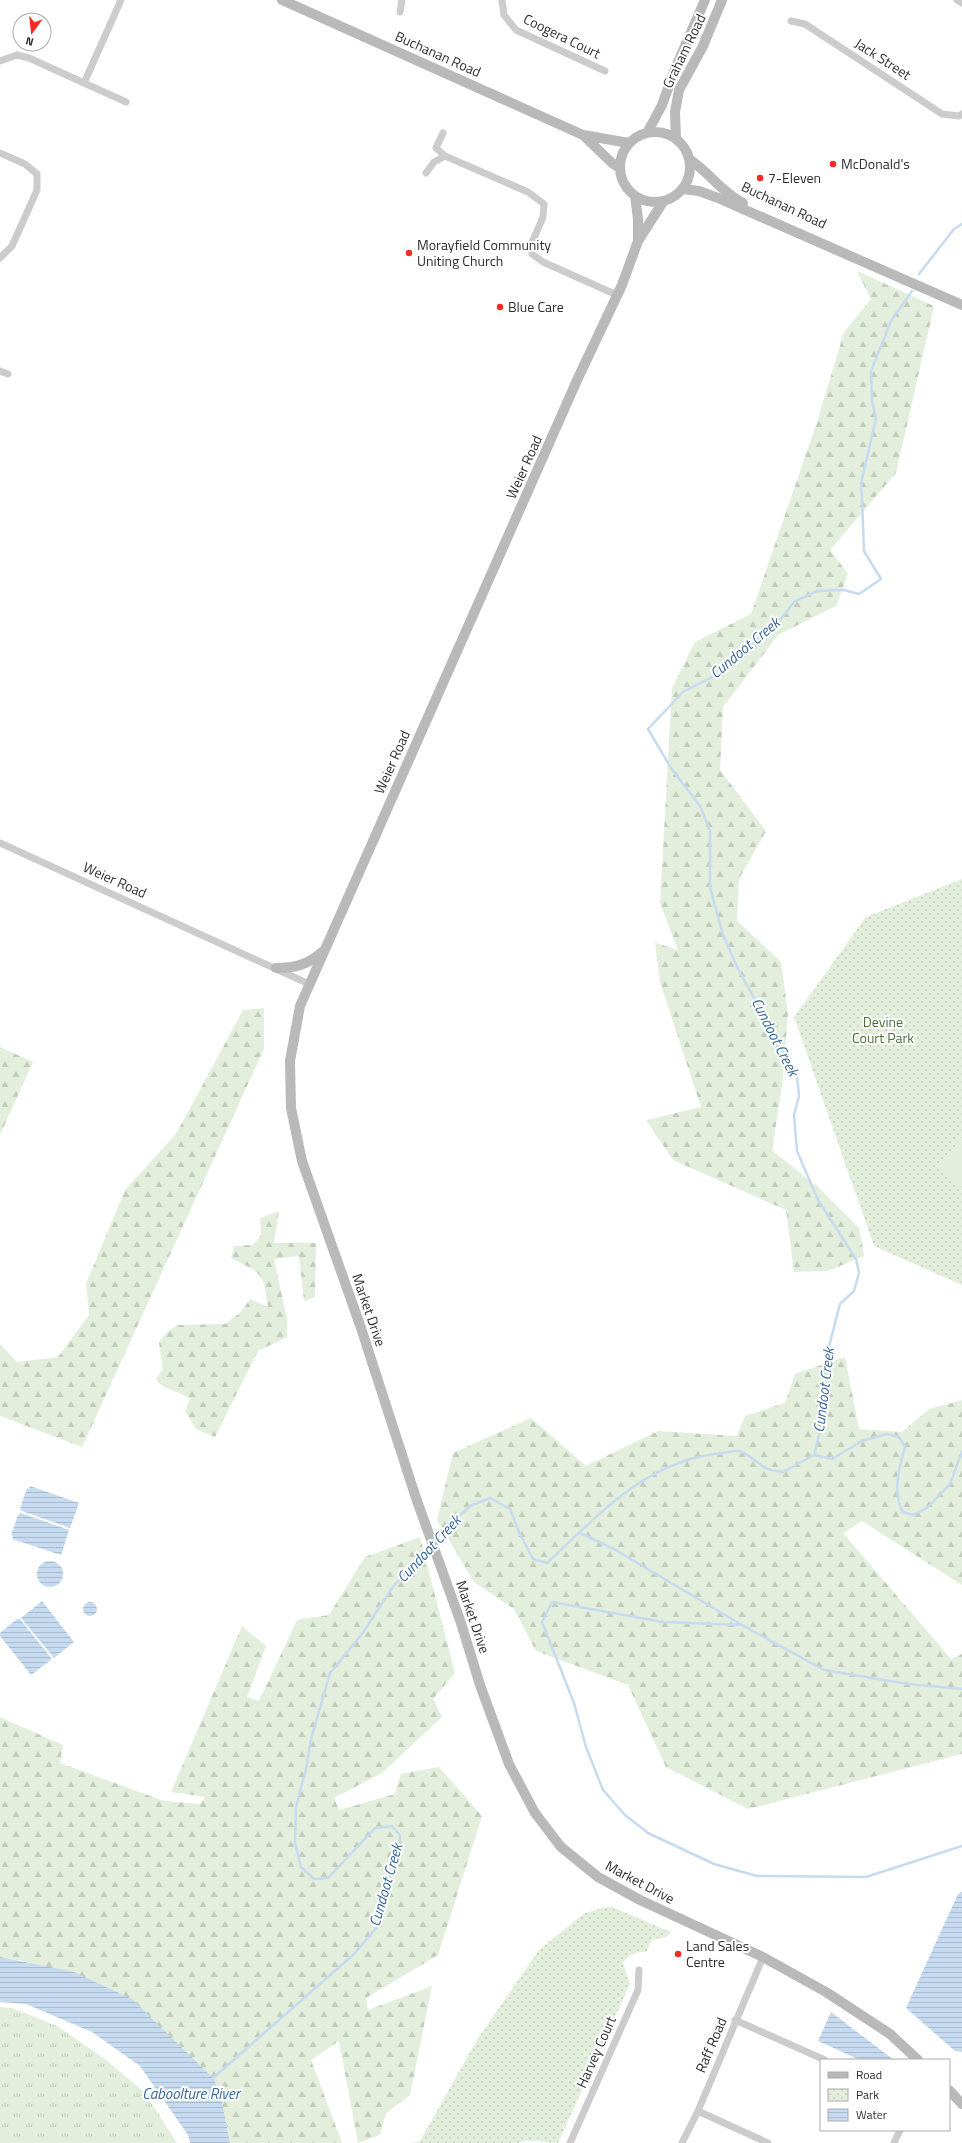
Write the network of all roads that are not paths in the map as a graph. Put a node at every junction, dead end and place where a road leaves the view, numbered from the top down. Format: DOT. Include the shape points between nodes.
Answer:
graph roads {
  1 [pos="121,0"];
  2 [pos="282,0"];
  3 [pos="402,0"];
  4 [pos="502,0"];
  5 [pos="705,0"];
  6 [pos="722,0"];
  7 [pos="957,0"];
  8 [pos="962,3"];
  9 [pos="400,12"];
  10 [pos="790,21"];
  11 [pos="0,61"];
  12 [pos="605,71"];
  13 [pos="84,83"];
  14 [pos="126,102"];
  15 [pos="962,114"];
  16 [pos="443,133"];
  17 [pos="647,133"];
  18 [pos="583,135"];
  19 [pos="676,139"];
  20 [pos="629,143"];
  21 [pos="0,153"];
  22 [pos="445,156"];
  23 [pos="689,159"];
  24 [pos="620,168"];
  25 [pos="426,173"];
  26 [pos="683,189"];
  27 [pos="634,196"];
  28 [pos="663,202"];
  29 [pos="638,241"];
  30 [pos="853,256"];
  31 [pos="0,258"];
  32 [pos="617,295"];
  33 [pos="962,305"];
  34 [pos="0,371"];
  35 [pos="8,374"];
  36 [pos="0,843"];
  37 [pos="324,950"];
  38 [pos="276,968"];
  39 [pos="309,984"];
  40 [pos="763,1957"];
  41 [pos="639,1970"];
  42 [pos="735,2020"];
  43 [pos="824,2059"];
  44 [pos="917,2059"];
  45 [pos="950,2091"];
  46 [pos="962,2104"];
  47 [pos="698,2111"];
  48 [pos="900,2131"];
  49 [pos="570,2143"];
  50 [pos="682,2143"];
  51 [pos="768,2143"];
  52 [pos="894,2143"];
  1 -- 13 [label="street"];
  2 -- 18 [label="street, Buchanan Road"];
  3 -- 9 [label="street"];
  4 -- 12 [label="street, Coogera Court" via="504,15 516,30"];
  5 -- 17 [label="street, Graham Road" via="674,69 662,105"];
  6 -- 19 [label="street, Graham Road" via="703,46 679,90 675,112"];
  7 -- 8 [label="street"];
  10 -- 15 [label="street, Jack Street" via="805,24 942,114"];
  11 -- 13 [label="street" via="17,55 29,58"];
  13 -- 14 [label="street"];
  16 -- 22 [label="street" via="436,148"];
  17 -- 19 [label="street" via="657,132"];
  17 -- 20 [label="street"];
  18 -- 20 [label="street, Buchanan Road"];
  18 -- 24 [label="street, Buchanan Road"];
  19 -- 23 [label="street"];
  20 -- 24 [label="street"];
  21 -- 31 [label="street" via="25,164 37,174 37,190 12,246"];
  22 -- 25 [label="street" via="434,162"];
  22 -- 32 [label="street" via="528,192 544,204 543,217 531,245 532,254 543,262"];
  23 -- 26 [label="street" via="690,170"];
  23 -- 30 [label="street, Buchanan Road" via="703,168 716,185 733,197"];
  24 -- 27 [label="street" via="624,184"];
  26 -- 28 [label="street"];
  26 -- 30 [label="street, Buchanan Road" via="699,191 838,252"];
  27 -- 28 [label="street" via="648,201"];
  27 -- 29 [label="street, Weier Road"];
  28 -- 29 [label="street, Weier Road"];
  29 -- 32 [label="street, Weier Road"];
  30 -- 33 [label="street, Buchanan Road"];
  32 -- 37 [label="street, Weier Road"];
  34 -- 35 [label="street"];
  36 -- 38 [label="street, Weier Road"];
  37 -- 38 [label="street" via="303,965"];
  37 -- 39 [label="street, Weier Road"];
  38 -- 39 [label="street, Weier Road"];
  39 -- 40 [label="street, Market Drive" via="300,1006 290,1061 291,1108 302,1161 509,1764 535,1813 561,1847 598,1877 640,1900"];
  40 -- 42 [label="street, Raff Road"];
  40 -- 44 [label="street, Market Drive" via="832,1996 890,2034"];
  41 -- 49 [label="street, Harvey Court" via="638,1990"];
  42 -- 43 [label="street"];
  42 -- 47 [label="street, Raff Road"];
  45 -- 46 [label="street"];
  47 -- 50 [label="street, Raff Road"];
  47 -- 51 [label="street"];
  48 -- 52 [label="street"];
}
